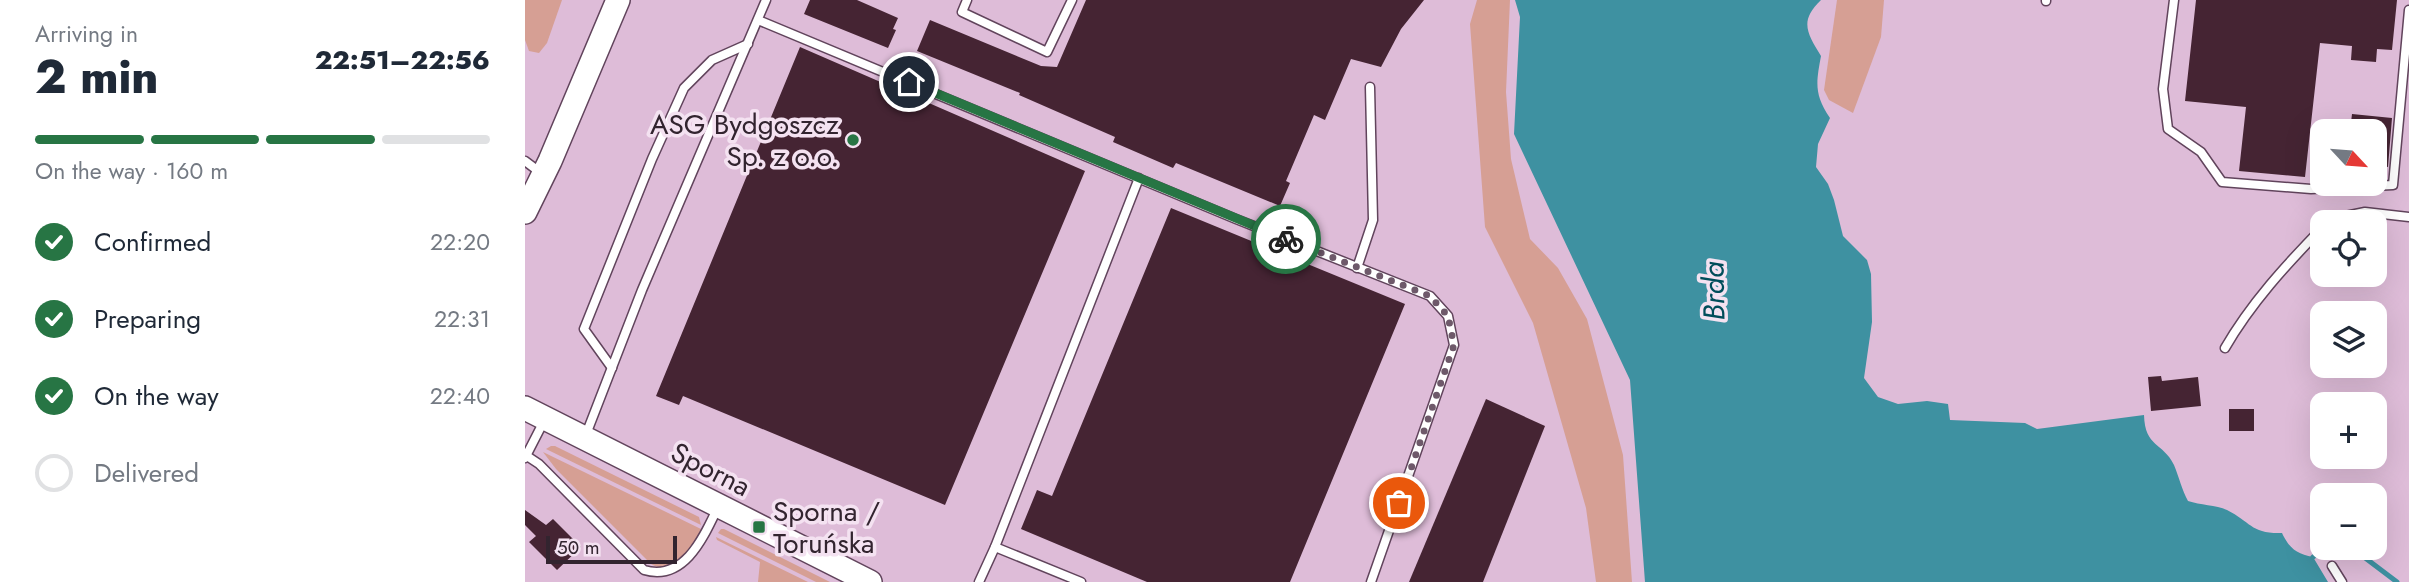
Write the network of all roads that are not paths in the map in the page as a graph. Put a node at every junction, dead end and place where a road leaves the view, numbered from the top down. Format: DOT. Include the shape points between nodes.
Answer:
graph roads {
  1 [pos="618,0"];
  2 [pos="766,0"];
  3 [pos="967,0"];
  4 [pos="1072,0"];
  5 [pos="2174,0"];
  6 [pos="2409,10"];
  7 [pos="758,20"];
  8 [pos="748,44"];
  9 [pos="1370,87"];
  10 [pos="525,161"];
  11 [pos="543,175"];
  12 [pos="1139,178"];
  13 [pos="525,212"];
  14 [pos="2387,214"];
  15 [pos="2409,217"];
  16 [pos="2310,240"];
  17 [pos="1357,268"];
  18 [pos="2225,348"];
  19 [pos="612,368"];
  20 [pos="535,413"];
  21 [pos="584,439"];
  22 [pos="526,457"];
  23 [pos="718,506"];
  24 [pos="995,547"];
  25 [pos="2332,566"];
  26 [pos="870,582"];
  27 [pos="979,582"];
  28 [pos="1081,582"];
  29 [pos="1371,582"];
  30 [pos="2342,582"];
  1 -- 11 [label="street"];
  2 -- 7 [label="lane"];
  3 -- 4 [label="lane" via="962,12 1047,52"];
  5 -- 6 [label="lane" via="2163,89 2168,129 2201,152 2222,182 2311,189 2393,185"];
  7 -- 8 [label="lane"];
  7 -- 12 [label="lane"];
  8 -- 19 [label="lane"];
  8 -- 19 [label="lane" via="712,60 684,88 652,159 584,330"];
  9 -- 17 [label="lane" via="1373,220"];
  10 -- 11 [label="lane"];
  11 -- 13 [label="street"];
  12 -- 17 [label="lane"];
  12 -- 24 [label="lane"];
  14 -- 15 [label="lane"];
  16 -- 18 [label="lane" via="2242,318"];
  17 -- 29 [label="lane" via="1430,296 1448,316 1454,345"];
  19 -- 21 [label="lane"];
  20 -- 21 [label="street, Sporna"];
  20 -- 22 [label="lane"];
  21 -- 23 [label="street, Sporna"];
  22 -- 23 [label="lane" via="539,464 644,570 657,576 674,575 685,566"];
  23 -- 26 [label="street, Sporna"];
  24 -- 27 [label="lane"];
  24 -- 28 [label="lane"];
  25 -- 30 [label="lane"];
}
